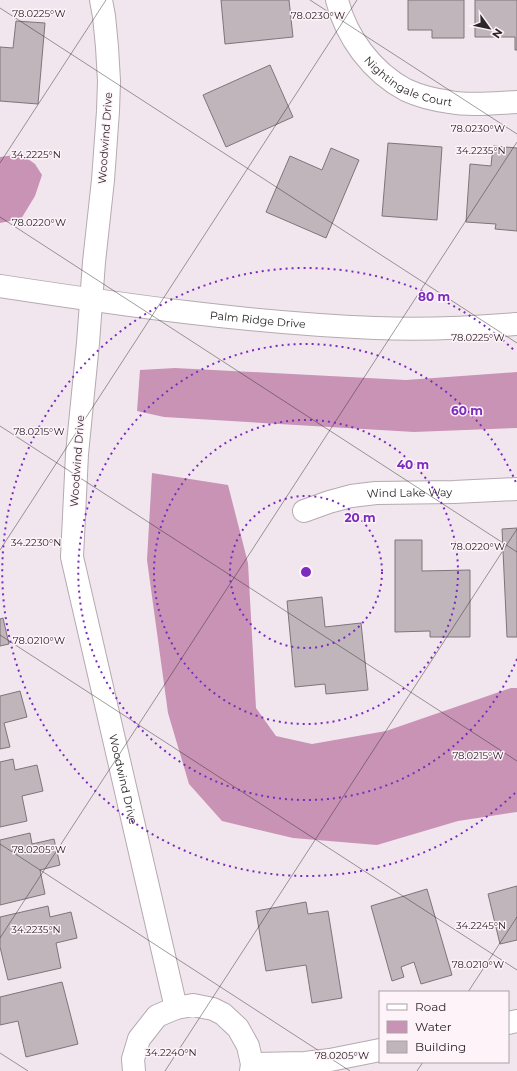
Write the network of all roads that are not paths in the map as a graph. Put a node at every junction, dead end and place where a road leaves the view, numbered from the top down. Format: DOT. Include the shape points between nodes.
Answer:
graph roads {
  1 [pos="100,0"];
  2 [pos="337,0"];
  3 [pos="517,102"];
  4 [pos="0,286"];
  5 [pos="90,300"];
  6 [pos="517,324"];
  7 [pos="517,489"];
  8 [pos="304,511"];
  9 [pos="176,1008"];
  10 [pos="379,1050"];
  11 [pos="251,1067"];
  12 [pos="134,1071"];
  1 -- 5 [label="street, Woodwind Drive" via="104,16 109,81 103,180"];
  2 -- 3 [label="street, Nightingale Court" via="349,31 360,50 374,65 406,90 451,103"];
  4 -- 5 [label="street, Palm Ridge Drive"];
  5 -- 6 [label="street, Palm Ridge Drive" via="222,317 324,326 447,329"];
  5 -- 9 [label="street, Woodwind Drive" via="76,454 72,557"];
  7 -- 8 [label="street, Wind Lake Way" via="376,493 351,496"];
  9 -- 11 [label="street" via="193,1006 213,1009 223,1014 238,1028 248,1046"];
  9 -- 12 [label="street" via="157,1016 139,1039 133,1059"];
  10 -- 11 [label="street" via="330,1060"];
}
